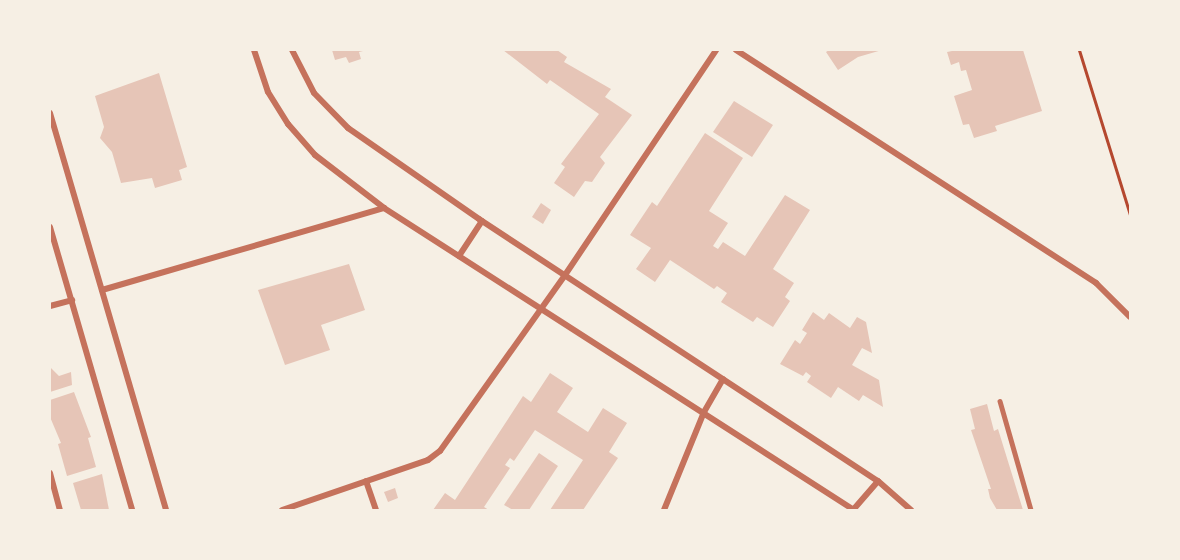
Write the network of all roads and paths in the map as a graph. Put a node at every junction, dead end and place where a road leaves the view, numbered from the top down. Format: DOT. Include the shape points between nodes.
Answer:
graph roads {
  1 [pos="254,50"];
  2 [pos="292,50"];
  3 [pos="716,50"];
  4 [pos="736,50"];
  5 [pos="1079,50"];
  6 [pos="50,113"];
  7 [pos="384,208"];
  8 [pos="1131,215"];
  9 [pos="482,221"];
  10 [pos="50,227"];
  11 [pos="459,255"];
  12 [pos="565,275"];
  13 [pos="102,290"];
  14 [pos="72,300"];
  15 [pos="50,306"];
  16 [pos="540,306"];
  17 [pos="1131,317"];
  18 [pos="723,379"];
  19 [pos="1000,401"];
  20 [pos="704,412"];
  21 [pos="50,473"];
  22 [pos="366,481"];
  23 [pos="878,481"];
  24 [pos="60,510"];
  25 [pos="132,510"];
  26 [pos="166,510"];
  27 [pos="282,510"];
  28 [pos="376,510"];
  29 [pos="664,510"];
  30 [pos="854,510"];
  31 [pos="911,510"];
  32 [pos="1031,510"];
  1 -- 7 [label="street" via="268,92 288,124 315,155"];
  2 -- 9 [label="street" via="304,78 334,116"];
  3 -- 12 [label="street"];
  4 -- 17 [label="street" via="1096,283"];
  5 -- 8 [label="path"];
  6 -- 13 [label="street"];
  7 -- 11 [label="street"];
  7 -- 13 [label="street"];
  9 -- 11 [label="street"];
  9 -- 12 [label="street"];
  10 -- 14 [label="street"];
  11 -- 16 [label="street"];
  12 -- 16 [label="street"];
  12 -- 18 [label="street"];
  13 -- 26 [label="street"];
  14 -- 15 [label="street"];
  14 -- 25 [label="street"];
  16 -- 20 [label="street"];
  16 -- 22 [label="street" via="440,451 428,460"];
  18 -- 20 [label="street"];
  18 -- 23 [label="street"];
  19 -- 32 [label="lane"];
  20 -- 29 [label="street"];
  20 -- 30 [label="street"];
  21 -- 24 [label="street"];
  22 -- 27 [label="street"];
  22 -- 28 [label="street"];
  23 -- 30 [label="street"];
  23 -- 31 [label="street"];
}
